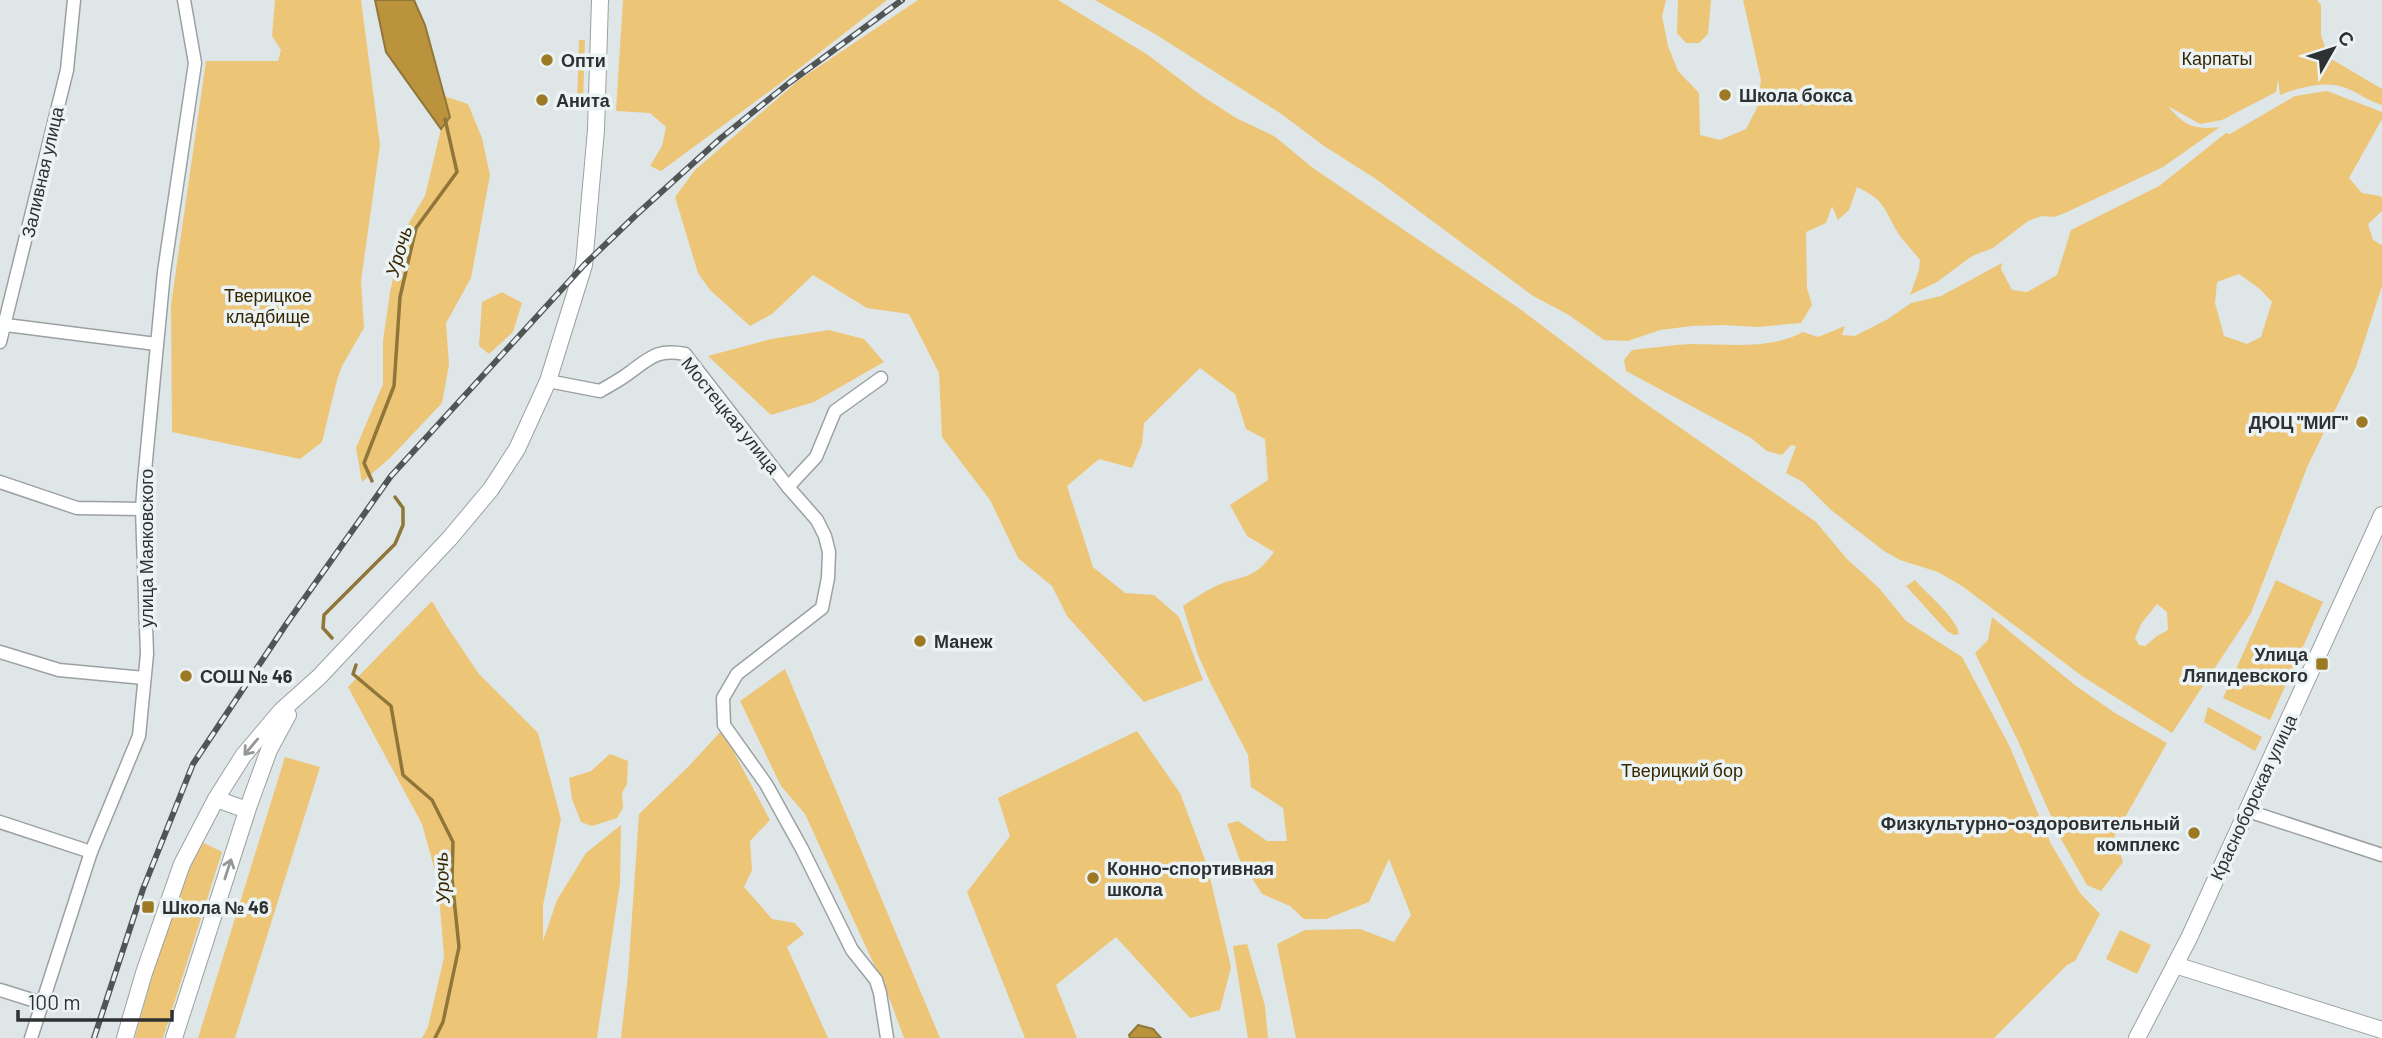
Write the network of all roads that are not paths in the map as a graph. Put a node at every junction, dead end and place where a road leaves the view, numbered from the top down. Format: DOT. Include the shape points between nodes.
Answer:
graph roads {
  1 [pos="74,0"];
  2 [pos="184,0"];
  3 [pos="600,0"];
  4 [pos="6,325"];
  5 [pos="0,342"];
  6 [pos="156,344"];
  7 [pos="881,379"];
  8 [pos="548,381"];
  9 [pos="0,482"];
  10 [pos="788,487"];
  11 [pos="142,509"];
  12 [pos="2382,515"];
  13 [pos="0,652"];
  14 [pos="144,678"];
  15 [pos="297,697"];
  16 [pos="216,799"];
  17 [pos="247,810"];
  18 [pos="2248,811"];
  19 [pos="0,822"];
  20 [pos="91,852"];
  21 [pos="2382,855"];
  22 [pos="2175,965"];
  23 [pos="0,990"];
  24 [pos="42,1003"];
  25 [pos="2382,1030"];
  26 [pos="31,1038"];
  27 [pos="125,1038"];
  28 [pos="174,1038"];
  29 [pos="887,1038"];
  30 [pos="2137,1038"];
  1 -- 4 [label="street, Заливная улица" via="67,70"];
  2 -- 6 [label="street, улица Маяковского" via="195,63"];
  3 -- 8 [label="main road" via="596,131 584,265"];
  4 -- 5 [label="street, Заливная улица"];
  4 -- 6 [label="street"];
  6 -- 11 [label="street, улица Маяковского"];
  7 -- 10 [label="street" via="835,411 816,457"];
  8 -- 10 [label="street, Мостецкая улица" via="600,391 650,356 669,351 685,354"];
  8 -- 15 [label="main road" via="517,449 491,489"];
  9 -- 11 [label="street" via="77,508"];
  10 -- 29 [label="street, Мостецкая улица" via="825,536 828,578 822,608 737,674 723,698 724,725 766,784 845,936 876,980"];
  11 -- 14 [label="street, улица Маяковского"];
  12 -- 18 [label="main road, Красноборская улица"];
  13 -- 14 [label="street" via="59,670"];
  14 -- 20 [label="street, улица Маяковского" via="139,736"];
  15 -- 16 [label="main road, one-way" via="243,756"];
  15 -- 17 [label="main road" via="269,750"];
  16 -- 17 [label="main road"];
  16 -- 27 [label="main road" via="182,864"];
  28 -- 17 [label="main road, one-way"];
  18 -- 21 [label="street"];
  18 -- 22 [label="main road, Красноборская улица"];
  19 -- 20 [label="street"];
  20 -- 24 [label="street, улица Маяковского"];
  22 -- 25 [label="main road"];
  22 -- 30 [label="main road, Красноборская улица"];
  23 -- 24 [label="street"];
  24 -- 26 [label="street, улица Маяковского"];
}
